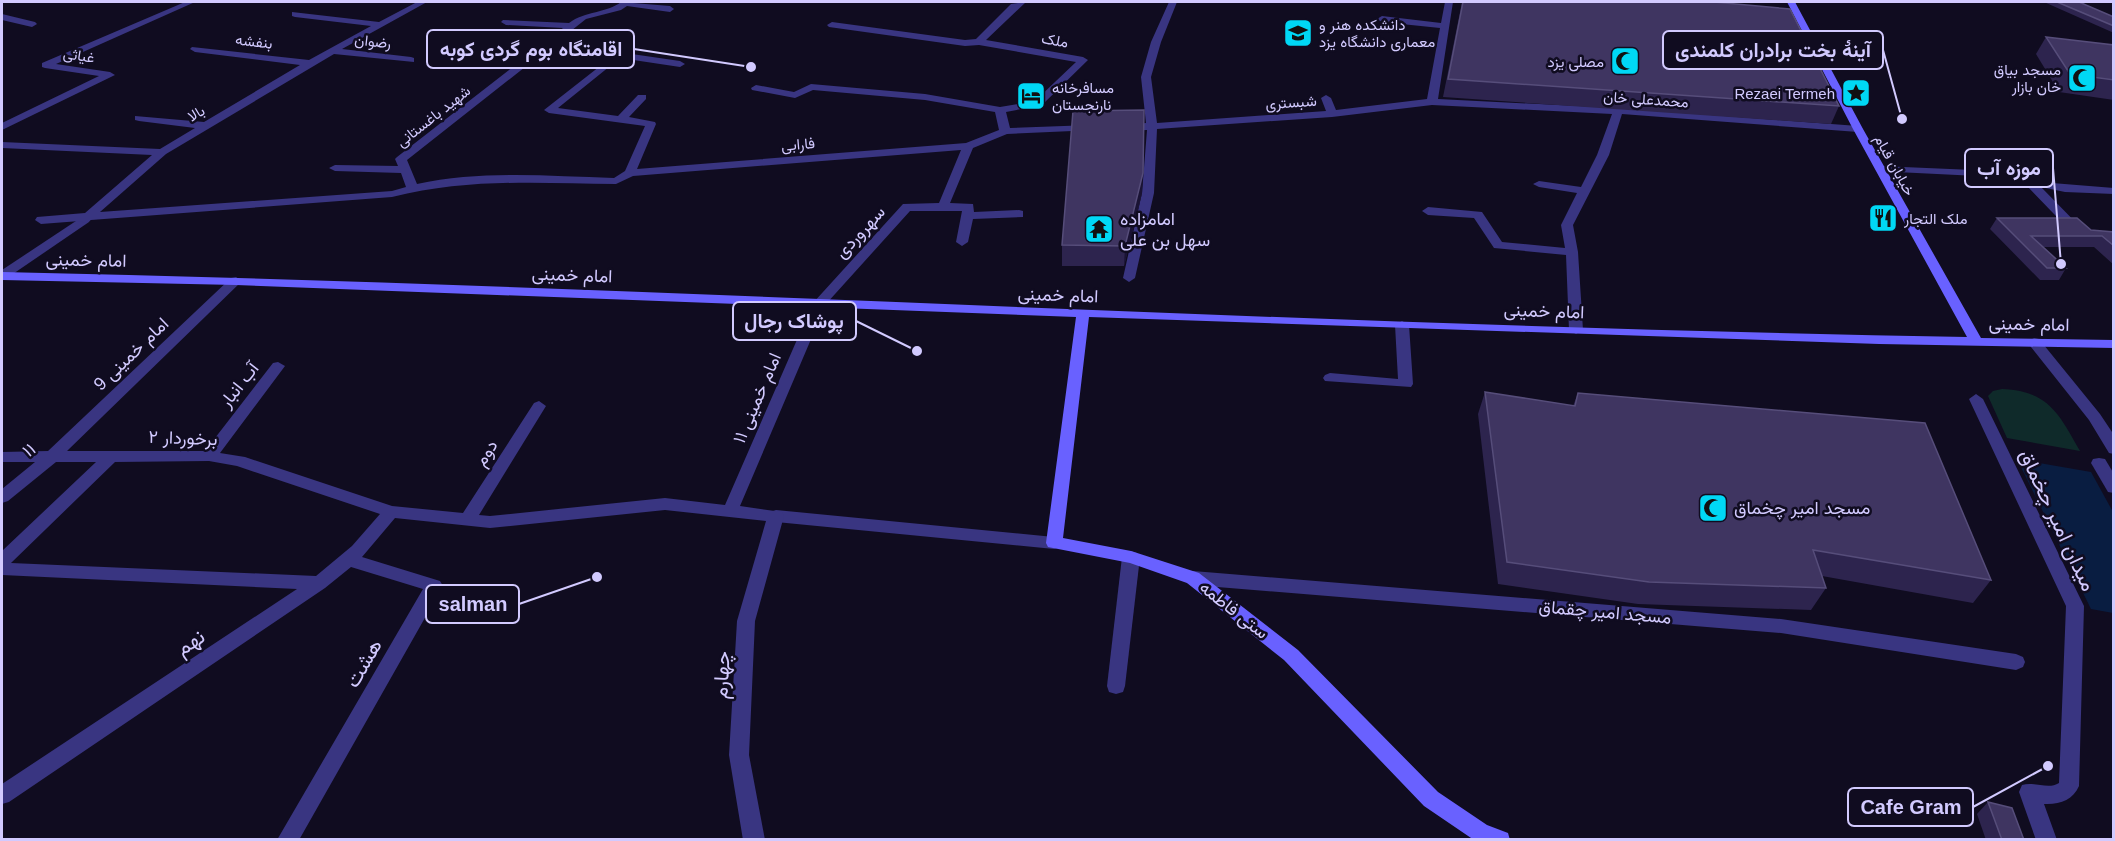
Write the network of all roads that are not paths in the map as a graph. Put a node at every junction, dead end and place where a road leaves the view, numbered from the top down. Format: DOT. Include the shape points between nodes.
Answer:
graph roads {
  1 [pos="191,2"];
  2 [pos="423,2"];
  3 [pos="625,2"];
  4 [pos="1022,2"];
  5 [pos="1173,2"];
  6 [pos="1449,2"];
  7 [pos="1791,2"];
  8 [pos="670,9"];
  9 [pos="295,14"];
  10 [pos="2,17"];
  11 [pos="1382,19"];
  12 [pos="506,22"];
  13 [pos="32,24"];
  14 [pos="382,25"];
  15 [pos="832,25"];
  16 [pos="571,26"];
  17 [pos="1445,26"];
  18 [pos="979,42"];
  19 [pos="195,49"];
  20 [pos="332,51"];
  21 [pos="411,60"];
  22 [pos="310,63"];
  23 [pos="680,64"];
  24 [pos="756,88"];
  25 [pos="642,97"];
  26 [pos="1326,98"];
  27 [pos="1432,102"];
  28 [pos="1000,110"];
  29 [pos="1618,111"];
  30 [pos="1332,114"];
  31 [pos="139,118"];
  32 [pos="621,119"];
  33 [pos="207,126"];
  34 [pos="2,127"];
  35 [pos="1111,128"];
  36 [pos="1152,128"];
  37 [pos="1858,129"];
  38 [pos="1005,131"];
  39 [pos="2,145"];
  40 [pos="968,146"];
  41 [pos="162,152"];
  42 [pos="336,168"];
  43 [pos="1880,169"];
  44 [pos="405,170"];
  45 [pos="630,173"];
  46 [pos="2029,182"];
  47 [pos="1539,184"];
  48 [pos="412,187"];
  49 [pos="1585,191"];
  50 [pos="2114,191"];
  51 [pos="943,207"];
  52 [pos="1428,211"];
  53 [pos="1019,214"];
  54 [pos="968,216"];
  55 [pos="85,219"];
  56 [pos="41,220"];
  57 [pos="963,242"];
  58 [pos="2114,242"];
  59 [pos="1572,252"];
  60 [pos="2,276"];
  61 [pos="1130,278"];
  62 [pos="236,281"];
  63 [pos="820,303"];
  64 [pos="1083,314"];
  65 [pos="1402,325"];
  66 [pos="1576,330"];
  67 [pos="1976,341"];
  68 [pos="2034,342"];
  69 [pos="2114,344"];
  70 [pos="278,366"];
  71 [pos="1330,378"];
  72 [pos="1976,399"];
  73 [pos="539,406"];
  74 [pos="2114,448"];
  75 [pos="53,456"];
  76 [pos="112,456"];
  77 [pos="209,456"];
  78 [pos="2,457"];
  79 [pos="2099,464"];
  80 [pos="2114,488"];
  81 [pos="2,497"];
  82 [pos="731,510"];
  83 [pos="391,512"];
  84 [pos="776,516"];
  85 [pos="467,520"];
  86 [pos="1054,543"];
  87 [pos="1131,557"];
  88 [pos="350,560"];
  89 [pos="2,561"];
  90 [pos="2,569"];
  91 [pos="1193,578"];
  92 [pos="319,583"];
  93 [pos="2016,662"];
  94 [pos="1116,687"];
  95 [pos="2,795"];
  96 [pos="287,840"];
  97 [pos="754,840"];
  98 [pos="1500,840"];
  99 [pos="2047,840"];
  1 -- 34 [label="street, غیاثی" via="45,65 110,75"];
  2 -- 14 [label="street, بالا"];
  3 -- 8 [label="street"];
  3 -- 16 [label="street, شهید باغستانی" via="618,8 583,17"];
  4 -- 18 [label="street"];
  5 -- 36 [label="street" via="1146,76"];
  6 -- 17 [label="street"];
  7 -- 37 [label="main road, خیابان قیام" via="1798,27"];
  9 -- 14 [label="street"];
  10 -- 13 [label="street"];
  11 -- 17 [label="street"];
  12 -- 16 [label="street"];
  14 -- 20 [label="street, بالا"];
  15 -- 18 [label="street"];
  16 -- 44 [label="street, شهید باغستانی" via="401,159"];
  17 -- 27 [label="street"];
  18 -- 28 [label="street, ملک" via="1083,60 1038,103"];
  19 -- 22 [label="street, بنفشه"];
  20 -- 21 [label="street, رضوان"];
  20 -- 22 [label="street, بالا"];
  22 -- 33 [label="street, بالا"];
  23 -- 32 [label="street" via="618,55 549,110"];
  24 -- 28 [label="street" via="795,95 811,87 925,97"];
  25 -- 32 [label="street"];
  26 -- 30 [label="street"];
  27 -- 29 [label="street, محمدعلی خان"];
  27 -- 30 [label="street, شبستری"];
  28 -- 38 [label="street"];
  29 -- 37 [label="street, محمدعلی خان"];
  29 -- 49 [label="street" via="1604,156"];
  30 -- 36 [label="street, شبستری"];
  31 -- 33 [label="street"];
  32 -- 45 [label="street" via="651,124"];
  33 -- 41 [label="street, بالا"];
  35 -- 36 [label="street, شبستری"];
  35 -- 38 [label="street, فارابی"];
  36 -- 61 [label="street" via="1148,193"];
  37 -- 43 [label="main road, خیابان قیام"];
  38 -- 40 [label="street, فارابی"];
  39 -- 41 [label="street"];
  40 -- 45 [label="street, فارابی"];
  40 -- 51 [label="street"];
  41 -- 55 [label="street, بالا"];
  42 -- 44 [label="street"];
  43 -- 46 [label="street" via="2020,175"];
  43 -- 67 [label="main road, خیابان قیام"];
  44 -- 48 [label="street, شهید باغستانی"];
  45 -- 48 [label="street, فارابی" via="616,181 471,179"];
  46 -- 50 [label="street"];
  46 -- 58 [label="street" via="2086,240"];
  47 -- 49 [label="street"];
  48 -- 55 [label="street, فارابی" via="392,194"];
  49 -- 59 [label="street" via="1567,225"];
  51 -- 54 [label="street, سهروردی" via="969,207"];
  51 -- 63 [label="street, سهروردی" via="907,207"];
  52 -- 59 [label="street" via="1478,216 1498,245"];
  53 -- 54 [label="street"];
  54 -- 57 [label="street"];
  55 -- 56 [label="street, فارابی"];
  55 -- 60 [label="street, بالا"];
  59 -- 66 [label="street"];
  60 -- 62 [label="main road, امام خمینی"];
  62 -- 63 [label="main road, امام خمینی"];
  62 -- 75 [label="street, امام خمینی 9"];
  63 -- 64 [label="main road, امام خمینی"];
  63 -- 82 [label="street, امام خمینی ۱۱"];
  64 -- 65 [label="main road, امام خمینی"];
  64 -- 86 [label="main road"];
  65 -- 66 [label="main road, امام خمینی"];
  65 -- 71 [label="street" via="1406,384"];
  66 -- 67 [label="main road, امام خمینی"];
  67 -- 68 [label="main road, امام خمینی"];
  68 -- 69 [label="main road, امام خمینی"];
  68 -- 74 [label="street" via="2095,417"];
  70 -- 77 [label="street, آب انبار"];
  72 -- 99 [label="street, میدان امیر چخماق" via="2075,606 2069,786 2065,792 2051,796 2029,792"];
  73 -- 85 [label="street, دوم"];
  75 -- 76 [label="street, برخوردار ۲"];
  75 -- 78 [label="street, برخوردار ۲"];
  75 -- 81 [label="street, ۱۱"];
  76 -- 77 [label="street, برخوردار ۲"];
  76 -- 89 [label="street"];
  77 -- 83 [label="street, برخوردار ۲" via="239,461"];
  79 -- 80 [label="street"];
  82 -- 84 [label="street, برخوردار ۲"];
  82 -- 85 [label="street, برخوردار ۲" via="665,504 490,522"];
  83 -- 85 [label="street, برخوردار ۲"];
  83 -- 88 [label="street, نهم" via="373,538"];
  84 -- 86 [label="street, برخوردار ۲"];
  84 -- 97 [label="street, چهارم" via="746,621 739,756"];
  86 -- 87 [label="main road, ستی فاطمه"];
  87 -- 91 [label="main road, ستی فاطمه"];
  87 -- 94 [label="street"];
  88 -- 92 [label="street, نهم"];
  88 -- 96 [label="street, هشت" via="434,586"];
  90 -- 92 [label="street"];
  91 -- 93 [label="street, مسجد امیر چقماق" via="1781,626"];
  91 -- 98 [label="main road, ستی فاطمه" via="1291,655 1431,799 1480,832"];
  92 -- 95 [label="street, نهم"];
}
